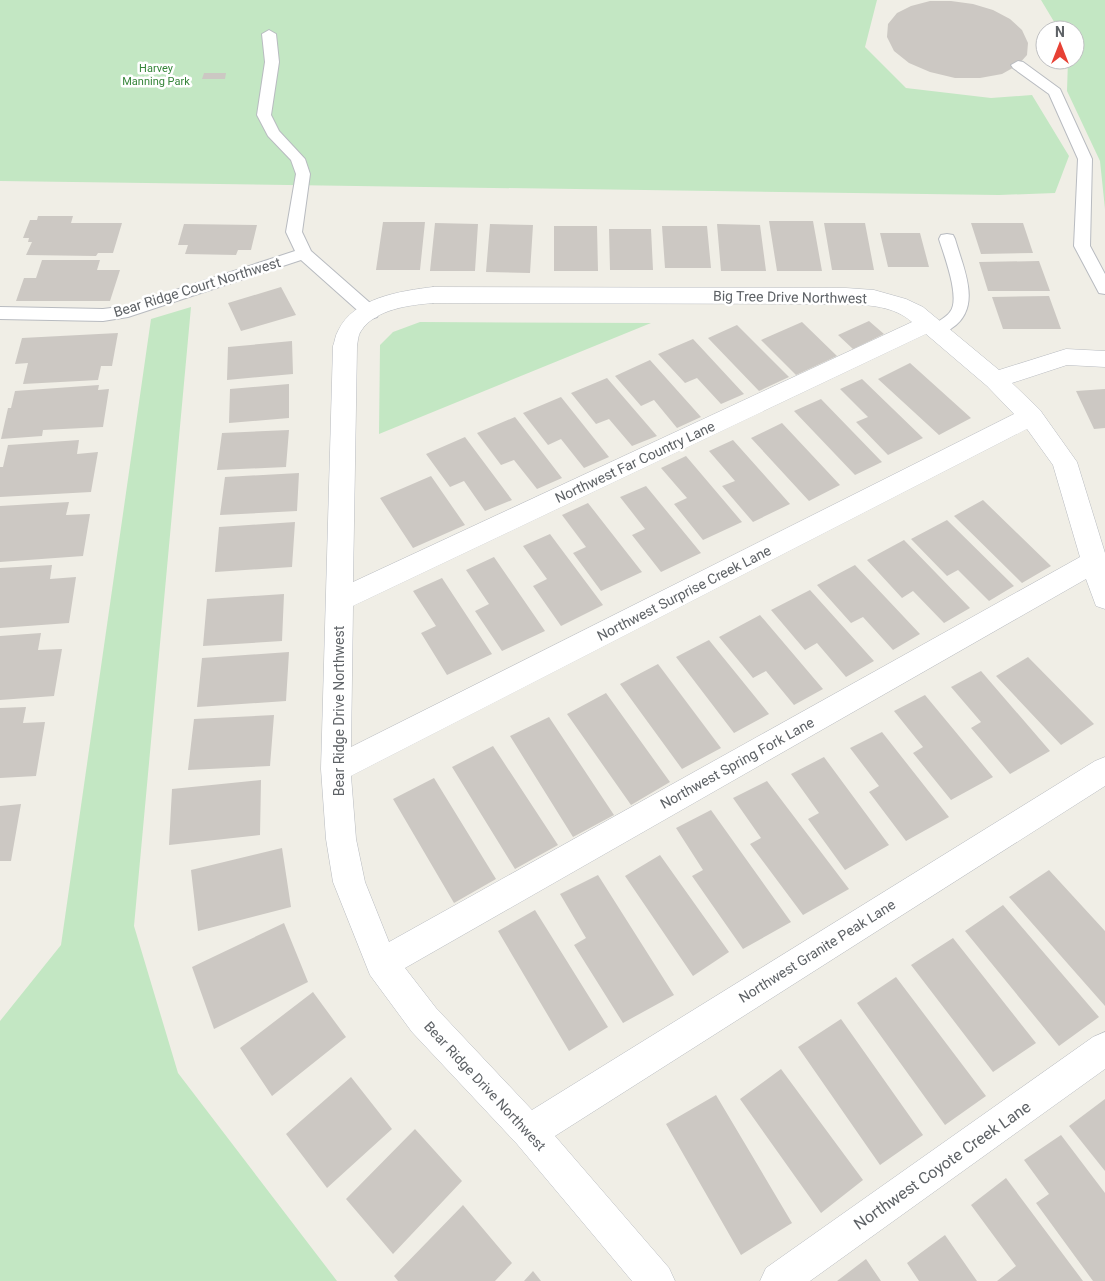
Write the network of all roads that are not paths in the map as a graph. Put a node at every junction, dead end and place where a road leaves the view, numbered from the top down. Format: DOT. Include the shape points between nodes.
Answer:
graph roads {
  1 [pos="269,34"];
  2 [pos="1018,65"];
  3 [pos="948,239"];
  4 [pos="304,254"];
  5 [pos="1105,289"];
  6 [pos="0,313"];
  7 [pos="371,313"];
  8 [pos="933,327"];
  9 [pos="1105,359"];
  10 [pos="995,380"];
  11 [pos="1031,416"];
  12 [pos="1094,562"];
  13 [pos="1105,598"];
  14 [pos="340,600"];
  15 [pos="336,769"];
  16 [pos="1105,770"];
  17 [pos="381,964"];
  18 [pos="1105,1049"];
  19 [pos="529,1132"];
  20 [pos="656,1281"];
  21 [pos="779,1281"];
  1 -- 4 [label="lane" via="272,62 264,115 273,134 298,159 304,174 294,232"];
  2 -- 5 [label="lane" via="1055,92 1085,159 1082,246"];
  3 -- 8 [label="lane" via="962,299 960,310 953,319"];
  4 -- 6 [label="lane, Bear Ridge Court Northwest" via="128,311 103,316"];
  4 -- 7 [label="lane"];
  7 -- 8 [label="street, Big Tree Drive Northwest" via="390,302 433,295 846,296 898,304 915,312"];
  7 -- 14 [label="street, Bear Ridge Drive Northwest" via="349,331 345,346"];
  8 -- 10 [label="street, Big Tree Drive Northwest"];
  8 -- 14 [label="street, Northwest Far Country Lane"];
  9 -- 10 [label="street" via="1066,357"];
  10 -- 11 [label="street, Big Tree Drive Northwest"];
  11 -- 12 [label="street, Big Tree Drive Northwest" via="1065,462"];
  11 -- 15 [label="street, Northwest Surprise Creek Lane"];
  12 -- 13 [label="street, Big Tree Drive Northwest"];
  12 -- 17 [label="street, Northwest Spring Fork Lane"];
  14 -- 15 [label="street, Bear Ridge Drive Northwest"];
  15 -- 17 [label="street, Bear Ridge Drive Northwest" via="341,839 349,882"];
  16 -- 19 [label="street, Northwest Granite Peak Lane"];
  17 -- 19 [label="street, Bear Ridge Drive Northwest" via="424,1020"];
  18 -- 21 [label="street, Northwest Coyote Creek Lane"];
  19 -- 20 [label="street, Bear Ridge Drive Northwest"];
}
